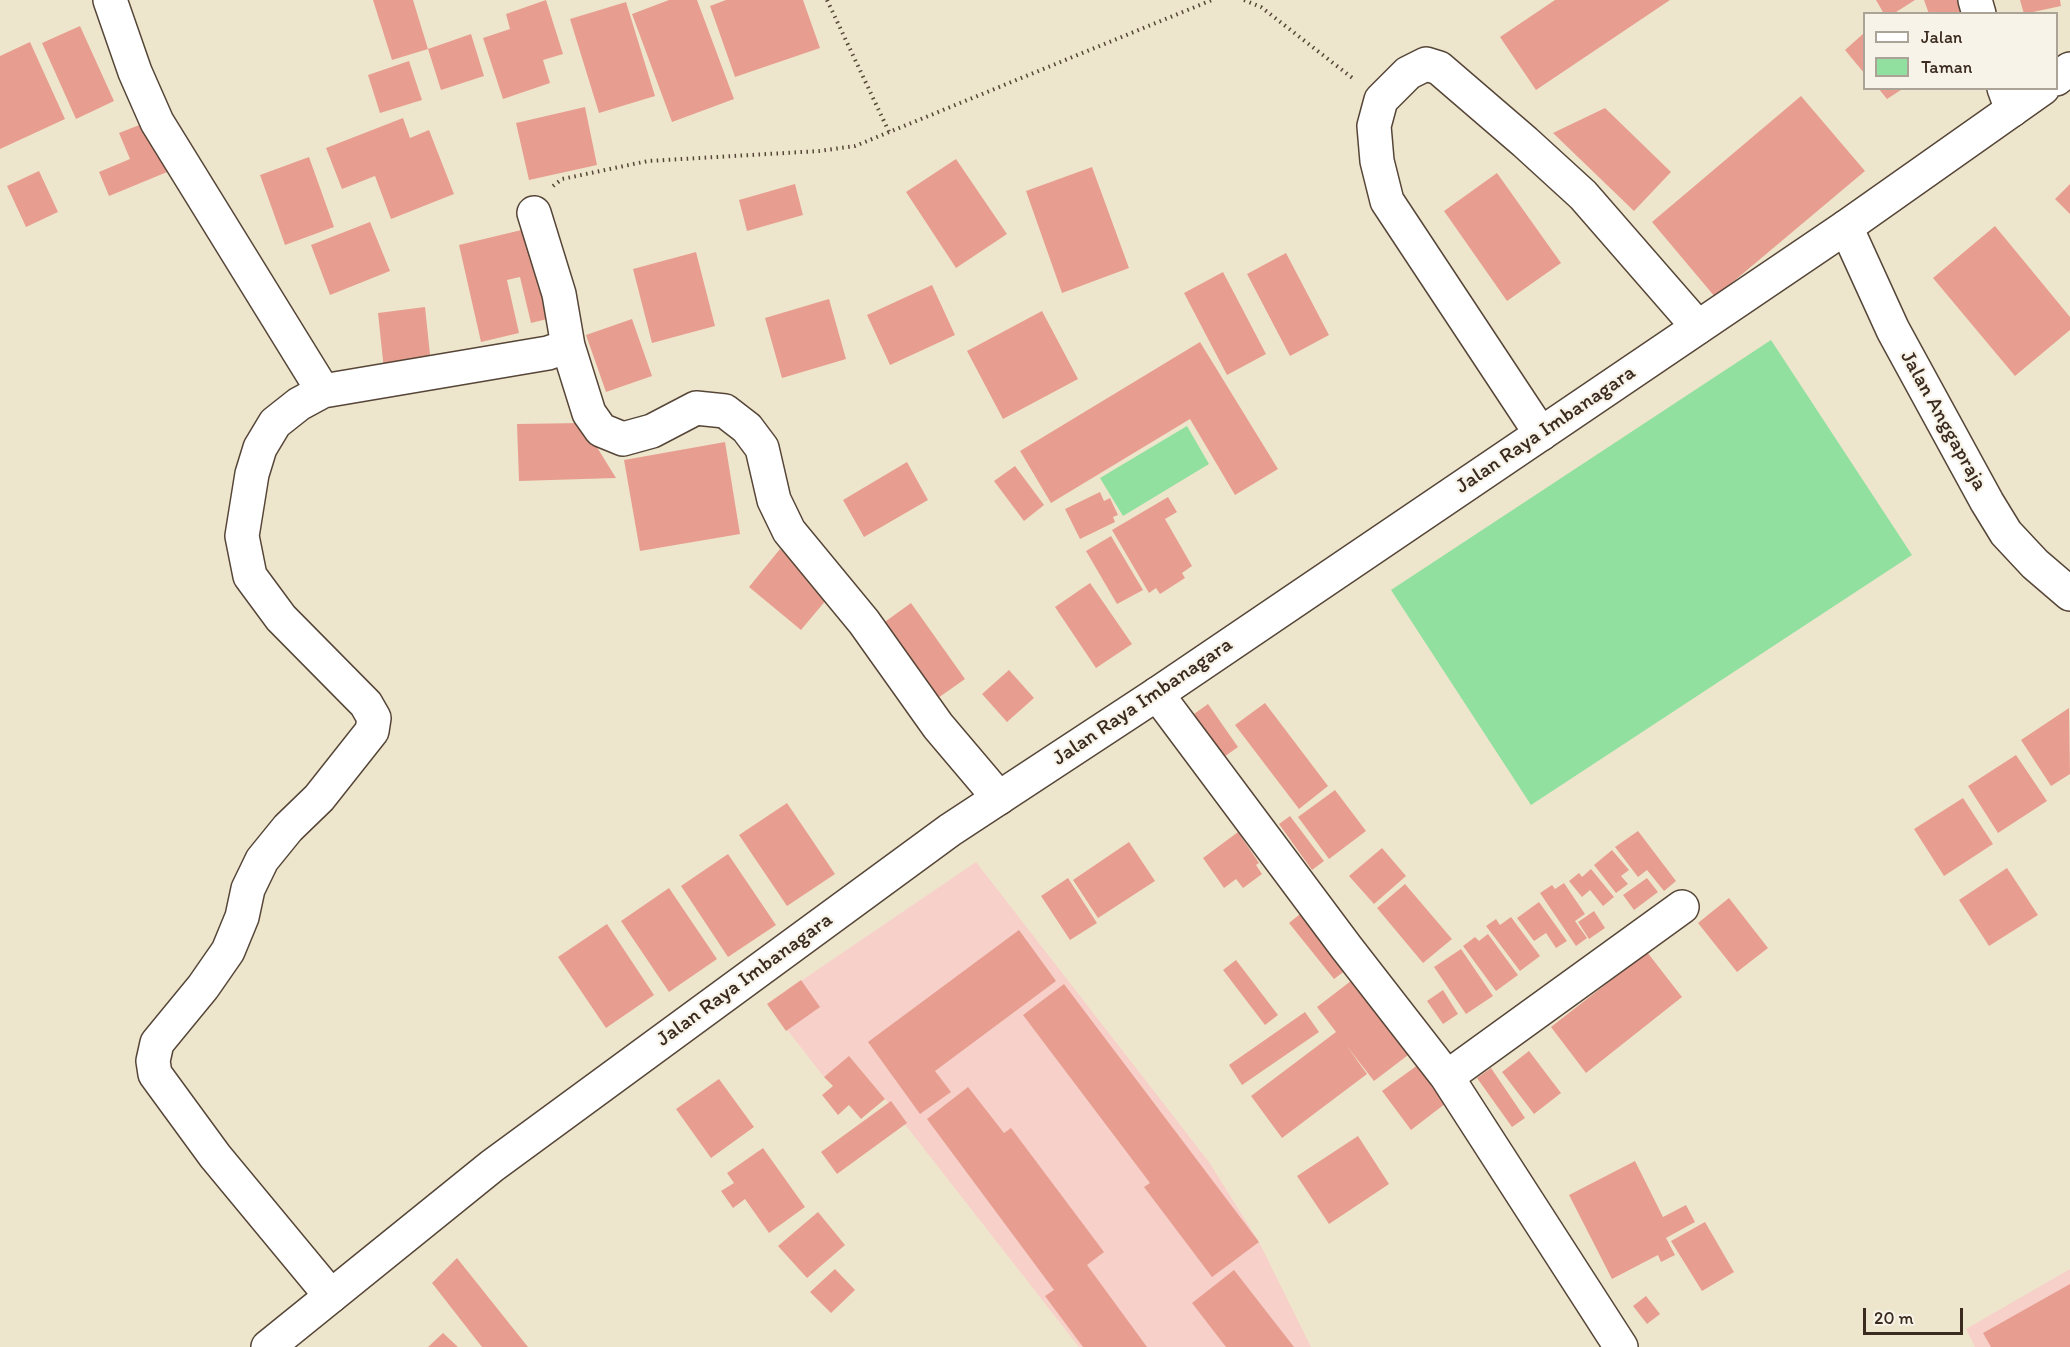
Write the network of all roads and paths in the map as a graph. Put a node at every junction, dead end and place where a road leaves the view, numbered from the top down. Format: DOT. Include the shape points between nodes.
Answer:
graph roads {
  1 [pos="110,0"];
  2 [pos="826,0"];
  3 [pos="1212,0"];
  4 [pos="1244,0"];
  5 [pos="2037,90"];
  6 [pos="2008,99"];
  7 [pos="1381,100"];
  8 [pos="890,134"];
  9 [pos="534,213"];
  10 [pos="1846,227"];
  11 [pos="1698,327"];
  12 [pos="568,346"];
  13 [pos="323,391"];
  14 [pos="1540,434"];
  15 [pos="2070,594"];
  16 [pos="1157,694"];
  17 [pos="999,798"];
  18 [pos="1682,907"];
  19 [pos="1448,1077"];
  20 [pos="331,1296"];
  21 [pos="268,1347"];
  22 [pos="1621,1347"];
  1 -- 13 [label="main road" via="157,122"];
  2 -- 8 [label="path"];
  3 -- 8 [label="path"];
  4 -- 7 [label="path" via="1261,7"];
  5 -- 6 [label="main road, Jalan Raya Imbanagara"];
  6 -- 10 [label="main road, Jalan Raya Imbanagara"];
  7 -- 11 [label="main road" via="1408,73 1426,64 1439,68 1583,195"];
  7 -- 14 [label="main road" via="1374,126 1377,161 1388,201"];
  8 -- 9 [label="path" via="855,146 819,151 648,161 562,179 542,193"];
  9 -- 12 [label="main road" via="559,294"];
  10 -- 11 [label="main road, Jalan Raya Imbanagara"];
  10 -- 15 [label="main road, Jalan Anggapraja" via="1893,330 1987,502 2006,532"];
  11 -- 14 [label="main road, Jalan Raya Imbanagara"];
  12 -- 13 [label="main road" via="548,353"];
  12 -- 17 [label="main road" via="589,413 601,430 622,439 652,431 696,408 725,411 747,428 762,448 774,500 789,531 864,622 938,726"];
  13 -- 20 [label="main road" via="275,423 260,448 242,536 250,576 281,618 366,704 374,718 372,731 319,798 262,860 228,951 157,1044 153,1061 155,1074 215,1156"];
  14 -- 16 [label="main road, Jalan Raya Imbanagara"];
  16 -- 17 [label="main road, Jalan Raya Imbanagara"];
  16 -- 19 [label="main road"];
  17 -- 20 [label="main road, Jalan Raya Imbanagara" via="501,1159"];
  18 -- 19 [label="main road"];
  19 -- 22 [label="main road"];
  20 -- 21 [label="main road, Jalan Raya Imbanagara"];
}
